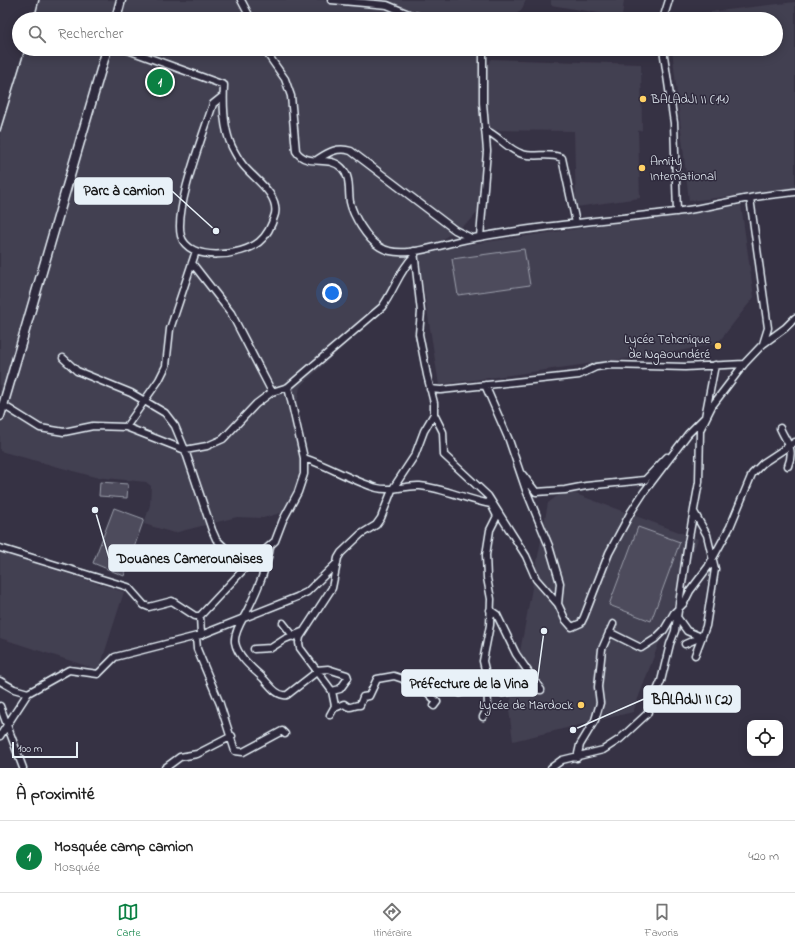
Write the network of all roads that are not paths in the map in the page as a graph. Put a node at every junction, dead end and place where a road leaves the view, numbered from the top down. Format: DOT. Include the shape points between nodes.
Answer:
graph roads {
  1 [pos="121,0"];
  2 [pos="241,0"];
  3 [pos="331,0"];
  4 [pos="669,0"];
  5 [pos="118,12"];
  6 [pos="247,12"];
  7 [pos="404,12"];
  8 [pos="665,12"];
  9 [pos="105,56"];
  10 [pos="144,56"];
  11 [pos="269,56"];
  12 [pos="483,56"];
  13 [pos="664,56"];
  14 [pos="223,96"];
  15 [pos="485,130"];
  16 [pos="318,160"];
  17 [pos="795,192"];
  18 [pos="750,198"];
  19 [pos="677,212"];
  20 [pos="576,222"];
  21 [pos="480,237"];
  22 [pos="471,238"];
  23 [pos="196,252"];
  24 [pos="414,253"];
  25 [pos="192,263"];
  26 [pos="795,318"];
  27 [pos="763,344"];
  28 [pos="63,358"];
  29 [pos="744,364"];
  30 [pos="715,365"];
  31 [pos="485,385"];
  32 [pos="288,387"];
  33 [pos="430,389"];
  34 [pos="272,392"];
  35 [pos="145,401"];
  36 [pos="3,405"];
  37 [pos="434,414"];
  38 [pos="0,416"];
  39 [pos="705,417"];
  40 [pos="126,427"];
  41 [pos="780,428"];
  42 [pos="688,434"];
  43 [pos="792,444"];
  44 [pos="185,450"];
  45 [pos="304,458"];
  46 [pos="788,466"];
  47 [pos="518,467"];
  48 [pos="392,490"];
  49 [pos="694,512"];
  50 [pos="270,547"];
  51 [pos="0,548"];
  52 [pos="712,560"];
  53 [pos="336,563"];
  54 [pos="245,568"];
  55 [pos="558,604"];
  56 [pos="678,608"];
  57 [pos="490,610"];
  58 [pos="200,616"];
  59 [pos="243,618"];
  60 [pos="677,618"];
  61 [pos="283,623"];
  62 [pos="613,624"];
  63 [pos="302,632"];
  64 [pos="609,632"];
  65 [pos="198,636"];
  66 [pos="293,636"];
  67 [pos="701,637"];
  68 [pos="299,643"];
  69 [pos="685,644"];
  70 [pos="254,650"];
  71 [pos="695,655"];
  72 [pos="316,670"];
  73 [pos="0,680"];
  74 [pos="487,685"];
  75 [pos="332,691"];
  76 [pos="28,693"];
  77 [pos="460,693"];
  78 [pos="0,706"];
  79 [pos="335,706"];
  80 [pos="434,706"];
  81 [pos="330,714"];
  82 [pos="483,717"];
  83 [pos="6,725"];
  84 [pos="285,734"];
  85 [pos="0,736"];
  86 [pos="232,736"];
  87 [pos="577,758"];
  88 [pos="23,768"];
  89 [pos="165,768"];
  90 [pos="550,768"];
  1 -- 5 [label="main road"];
  2 -- 6 [label="street"];
  3 -- 7 [label="street" via="386,5"];
  4 -- 8 [label="street"];
  9 -- 36 [label="main road"];
  10 -- 14 [label="street" via="224,85"];
  11 -- 16 [label="street" via="285,79 291,96 296,151 300,158 308,161"];
  12 -- 15 [label="street"];
  13 -- 19 [label="street" via="674,122"];
  14 -- 23 [label="street" via="213,104 184,195 181,236"];
  14 -- 23 [label="street" via="226,129 232,146 242,164 272,196 275,212 270,229 259,242 243,251 221,255"];
  15 -- 20 [label="street" via="523,154 556,154 562,158"];
  15 -- 21 [label="street" via="487,152"];
  16 -- 22 [label="street" via="331,150 350,151 455,230"];
  16 -- 24 [label="street" via="336,163 346,173 351,203 363,230 371,240 396,252"];
  17 -- 18 [label="street"];
  18 -- 19 [label="street"];
  18 -- 27 [label="street" via="768,328"];
  19 -- 20 [label="street"];
  20 -- 21 [label="street"];
  21 -- 22 [label="street"];
  22 -- 24 [label="street"];
  23 -- 25 [label="street"];
  24 -- 32 [label="street" via="382,307"];
  24 -- 33 [label="street" via="421,312 419,334"];
  25 -- 34 [label="street" via="231,314"];
  25 -- 35 [label="street" via="170,330 166,366"];
  26 -- 27 [label="street"];
  27 -- 29 [label="street"];
  28 -- 35 [label="street" via="77,370"];
  29 -- 30 [label="street"];
  29 -- 39 [label="street"];
  30 -- 31 [label="street" via="611,365 596,367 579,375"];
  30 -- 39 [label="street"];
  31 -- 33 [label="street"];
  31 -- 47 [label="street"];
  32 -- 34 [label="street"];
  32 -- 45 [label="street"];
  33 -- 37 [label="street"];
  34 -- 44 [label="street" via="256,404 223,439 207,446"];
  35 -- 40 [label="street"];
  35 -- 44 [label="street" via="165,413 175,426"];
  36 -- 38 [label="main road"];
  36 -- 40 [label="street" via="40,428 64,432 93,426"];
  37 -- 48 [label="street" via="415,455"];
  37 -- 55 [label="street" via="443,432 444,455 488,496 526,556 536,579"];
  39 -- 42 [label="street"];
  39 -- 49 [label="street" via="700,430 700,470"];
  40 -- 44 [label="street"];
  41 -- 43 [label="street"];
  42 -- 47 [label="street" via="645,480 536,492"];
  42 -- 55 [label="street" via="644,492 621,530 581,622 572,627 568,624"];
  43 -- 46 [label="street" via="793,455"];
  43 -- 52 [label="street" via="763,463 752,474 730,527"];
  44 -- 54 [label="street" via="216,538"];
  45 -- 48 [label="street" via="377,488"];
  45 -- 50 [label="street" via="304,474 298,492"];
  47 -- 55 [label="street" via="549,546 560,583"];
  48 -- 53 [label="street" via="376,525 361,534 341,552"];
  48 -- 57 [label="street" via="421,486 491,504 497,516 490,530 486,555"];
  49 -- 52 [label="street" via="707,535"];
  49 -- 56 [label="street"];
  50 -- 54 [label="street"];
  50 -- 59 [label="street" via="268,558"];
  51 -- 58 [label="street" via="128,587 149,607 172,601"];
  52 -- 56 [label="street" via="684,603"];
  52 -- 67 [label="street" via="714,578 706,626"];
  53 -- 59 [label="street" via="306,592"];
  53 -- 63 [label="street" via="332,588"];
  54 -- 58 [label="street"];
  56 -- 60 [label="street"];
  56 -- 64 [label="street" via="664,630 641,648"];
  57 -- 74 [label="street" via="490,625 483,661"];
  57 -- 74 [label="street" via="497,615 516,654 541,690 502,693"];
  58 -- 65 [label="street"];
  59 -- 65 [label="street"];
  59 -- 72 [label="street" via="235,641 237,648 279,694 287,695"];
  60 -- 67 [label="street" via="687,631"];
  60 -- 87 [label="street" via="661,681 647,714 620,739 603,750"];
  61 -- 66 [label="street"];
  62 -- 64 [label="street"];
  63 -- 66 [label="street"];
  63 -- 68 [label="street"];
  64 -- 87 [label="street" via="602,649 600,703 595,720 580,745"];
  65 -- 76 [label="street" via="115,656 98,674 69,670"];
  65 -- 86 [label="street" via="197,650"];
  66 -- 68 [label="street"];
  66 -- 70 [label="street" via="270,648"];
  67 -- 69 [label="street"];
  67 -- 71 [label="street"];
  68 -- 72 [label="street"];
  72 -- 75 [label="street"];
  72 -- 75 [label="street" via="328,669 347,675 347,682 338,691"];
  73 -- 76 [label="street" via="14,689"];
  74 -- 77 [label="street" via="477,685"];
  74 -- 82 [label="street" via="488,707"];
  75 -- 79 [label="street"];
  76 -- 83 [label="street"];
  78 -- 83 [label="street"];
  79 -- 80 [label="street" via="344,704 352,708 360,705 363,697 369,696 377,679 394,676 424,688 437,702"];
  79 -- 81 [label="street"];
  83 -- 85 [label="street"];
  83 -- 88 [label="street"];
  84 -- 86 [label="street" via="282,731 239,752 234,748"];
  86 -- 89 [label="street" via="197,754 180,757"];
  87 -- 90 [label="street" via="562,760"];
}
